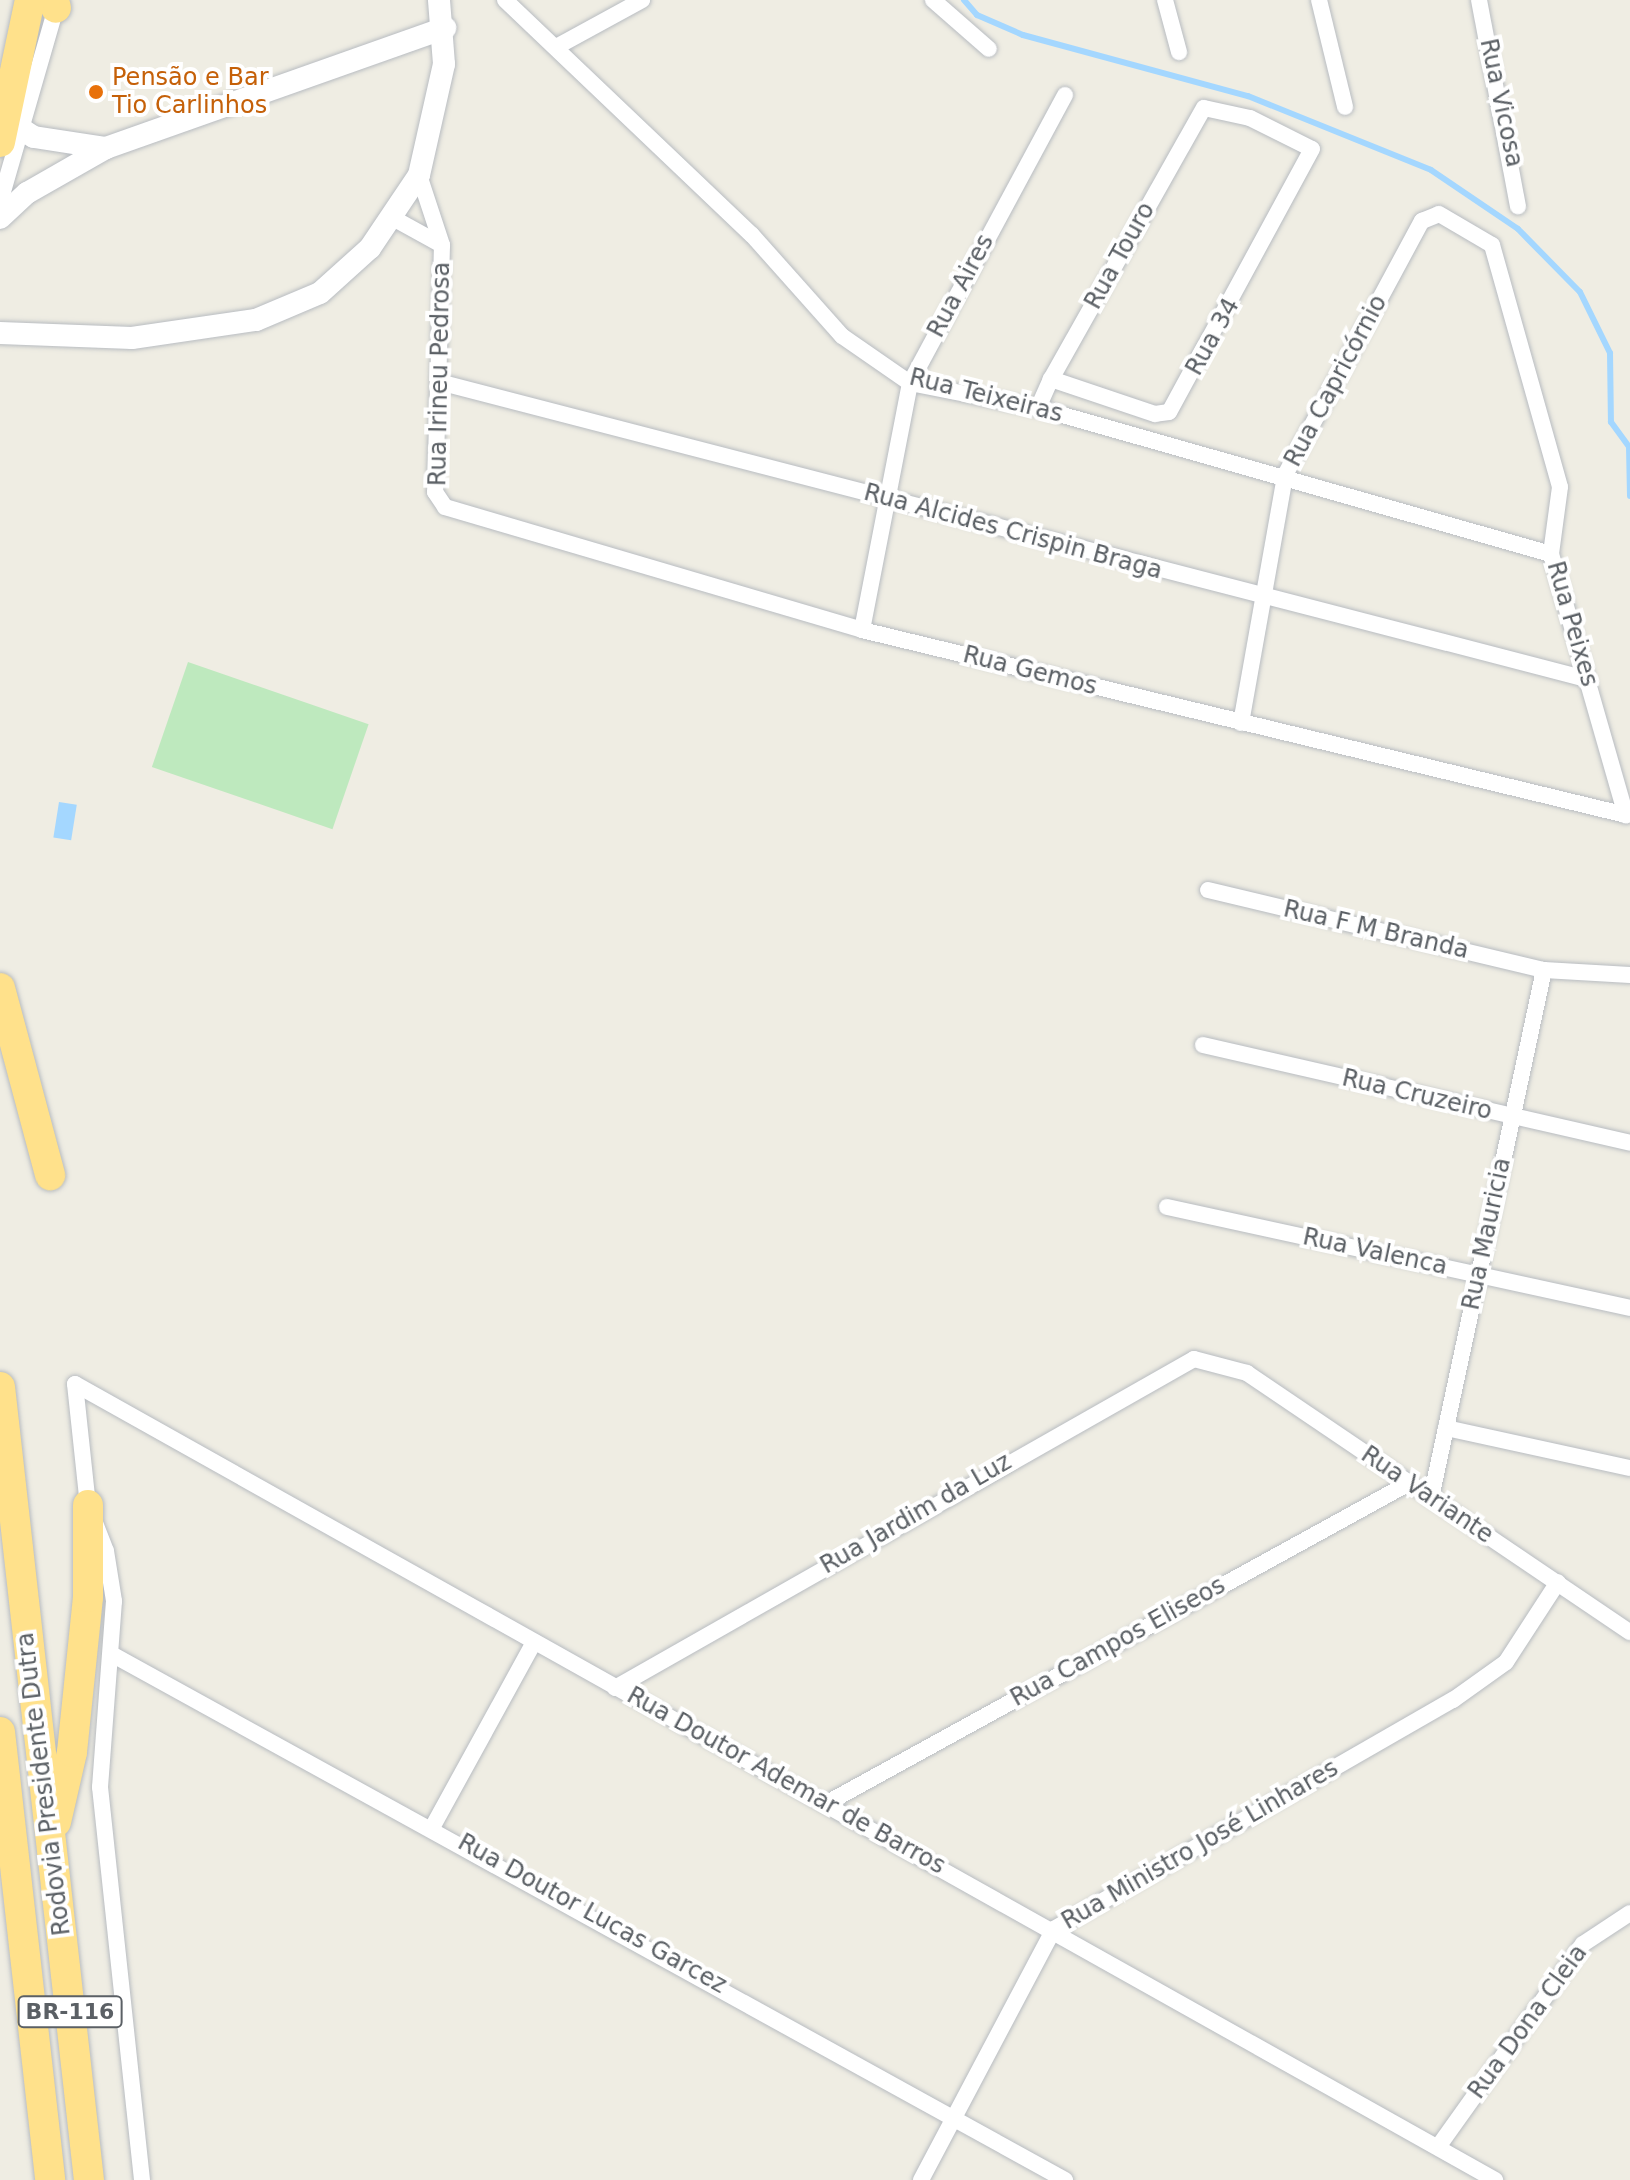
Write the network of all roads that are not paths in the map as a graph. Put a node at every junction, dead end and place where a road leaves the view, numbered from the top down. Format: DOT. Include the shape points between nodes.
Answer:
graph roads {
  1 [pos="439,0"];
  2 [pos="505,0"];
  3 [pos="642,0"];
  4 [pos="933,0"];
  5 [pos="1165,0"];
  6 [pos="1319,0"];
  7 [pos="1479,0"];
  8 [pos="49,2"];
  9 [pos="445,28"];
  10 [pos="558,46"];
  11 [pos="989,49"];
  12 [pos="1179,52"];
  13 [pos="1065,95"];
  14 [pos="1345,107"];
  15 [pos="10,131"];
  16 [pos="106,148"];
  17 [pos="1314,151"];
  18 [pos="419,175"];
  19 [pos="0,202"];
  20 [pos="1518,206"];
  21 [pos="391,217"];
  22 [pos="0,218"];
  23 [pos="442,245"];
  24 [pos="1492,245"];
  25 [pos="1,333"];
  26 [pos="1051,379"];
  27 [pos="439,382"];
  28 [pos="910,383"];
  29 [pos="1038,408"];
  30 [pos="1285,475"];
  31 [pos="886,498"];
  32 [pos="439,503"];
  33 [pos="1551,554"];
  34 [pos="1266,601"];
  35 [pos="862,630"];
  36 [pos="1587,679"];
  37 [pos="1241,723"];
  38 [pos="1628,817"];
  39 [pos="1208,890"];
  40 [pos="1544,970"];
  41 [pos="1630,975"];
  42 [pos="0,988"];
  43 [pos="1203,1045"];
  44 [pos="1512,1117"];
  45 [pos="1630,1143"];
  46 [pos="50,1175"];
  47 [pos="1167,1207"];
  48 [pos="1478,1275"];
  49 [pos="1630,1308"];
  50 [pos="1221,1361"];
  51 [pos="0,1387"];
  52 [pos="1446,1428"];
  53 [pos="1630,1468"];
  54 [pos="1409,1483"];
  55 [pos="1431,1498"];
  56 [pos="88,1505"];
  57 [pos="1558,1582"];
  58 [pos="1630,1632"];
  59 [pos="534,1642"];
  60 [pos="115,1656"];
  61 [pos="615,1688"];
  62 [pos="0,1732"];
  63 [pos="829,1802"];
  64 [pos="0,1818"];
  65 [pos="433,1826"];
  66 [pos="50,1844"];
  67 [pos="14,1875"];
  68 [pos="9,1913"];
  69 [pos="1630,1913"];
  70 [pos="1054,1929"];
  71 [pos="957,2118"];
  72 [pos="1438,2147"];
  73 [pos="50,2180"];
  74 [pos="89,2180"];
  75 [pos="142,2180"];
  76 [pos="921,2180"];
  77 [pos="1065,2180"];
  78 [pos="1495,2180"];
  1 -- 9 [label="main road"];
  2 -- 10 [label="street, Rua Teixeiras"];
  3 -- 10 [label="street"];
  4 -- 11 [label="street"];
  5 -- 12 [label="street"];
  6 -- 14 [label="street"];
  7 -- 20 [label="street, Rua Vicosa"];
  8 -- 15 [label="highway"];
  9 -- 16 [label="main road"];
  9 -- 18 [label="main road"];
  10 -- 28 [label="street, Rua Teixeiras" via="752,235 842,336"];
  13 -- 28 [label="street, Rua Aires"];
  15 -- 16 [label="main road"];
  15 -- 19 [label="street"];
  16 -- 22 [label="main road" via="27,193"];
  17 -- 26 [label="street, Rua 34" via="1169,412 1155,414"];
  17 -- 26 [label="street, Rua Touro" via="1278,128 1207,106"];
  18 -- 21 [label="main road"];
  18 -- 23 [label="street, Rua Irineu Pedrosa"];
  21 -- 23 [label="street, Rua Irineu Pedrosa"];
  21 -- 25 [label="main road" via="370,248 320,293 256,320 132,338"];
  23 -- 27 [label="street, Rua Irineu Pedrosa"];
  24 -- 30 [label="street, Rua Capricórnio" via="1439,214 1422,221"];
  24 -- 33 [label="street, Rua Peixes" via="1560,487"];
  26 -- 29 [label="street, Rua Touro"];
  27 -- 31 [label="street, Rua Alcides Crispin Braga"];
  27 -- 32 [label="street, Rua Irineu Pedrosa"];
  28 -- 29 [label="street, Rua Teixeiras"];
  28 -- 31 [label="street, Rua Aires"];
  29 -- 30 [label="street, Rua Teixeiras"];
  30 -- 33 [label="street, Rua Teixeiras"];
  30 -- 34 [label="street, Rua Capricórnio"];
  31 -- 34 [label="street, Rua Alcides Crispin Braga"];
  31 -- 35 [label="street, Rua Aires"];
  32 -- 35 [label="street, Rua Gemos"];
  33 -- 36 [label="street, Rua Peixes"];
  34 -- 36 [label="street, Rua Alcides Crispin Braga"];
  34 -- 37 [label="street, Rua Capricórnio"];
  35 -- 37 [label="street, Rua Gemos"];
  36 -- 38 [label="street, Rua Peixes"];
  37 -- 38 [label="street, Rua Gemos"];
  39 -- 40 [label="street, Rua F M Branda"];
  40 -- 41 [label="street, Rua F M Branda"];
  40 -- 44 [label="street, Rua Mauricia"];
  42 -- 46 [label="highway"];
  43 -- 44 [label="street, Rua Cruzeiro"];
  44 -- 45 [label="street, Rua Cruzeiro"];
  44 -- 48 [label="street, Rua Mauricia"];
  47 -- 48 [label="street, Rua Valenca"];
  48 -- 49 [label="street, Rua Valenca"];
  48 -- 52 [label="street, Rua Mauricia"];
  50 -- 54 [label="street, Rua Variante"];
  50 -- 61 [label="street, Rua Jardim da Luz" via="1194,1359 1171,1367"];
  51 -- 66 [label="highway, Rodovia Presidente Dutra / BR-116"];
  52 -- 53 [label="street"];
  52 -- 55 [label="street, Rua Mauricia"];
  54 -- 55 [label="street, Rua Variante"];
  54 -- 63 [label="street, Rua Campos Eliseos"];
  55 -- 57 [label="street, Rua Variante"];
  56 -- 59 [label="street, Rua Doutor Ademar de Barros" via="75,1384"];
  56 -- 60 [label="street" via="106,1551"];
  56 -- 66 [label="highway" via="88,1597 72,1752"];
  57 -- 58 [label="street, Rua Variante"];
  57 -- 70 [label="street, Rua Ministro José Linhares" via="1506,1662 1453,1700"];
  59 -- 61 [label="street, Rua Doutor Ademar de Barros"];
  59 -- 65 [label="street"];
  60 -- 65 [label="street, Rua Doutor Lucas Garcez"];
  60 -- 75 [label="street" via="100,1787"];
  61 -- 63 [label="street, Rua Doutor Ademar de Barros"];
  62 -- 67 [label="highway, Rodovia Presidente Dutra / BR-116"];
  63 -- 70 [label="street, Rua Doutor Ademar de Barros"];
  64 -- 67 [label="highway"];
  65 -- 71 [label="street, Rua Doutor Lucas Garcez"];
  66 -- 74 [label="highway, Rodovia Presidente Dutra / BR-116"];
  67 -- 68 [label="highway, Rodovia Presidente Dutra / BR-116"];
  68 -- 73 [label="highway, Rodovia Presidente Dutra / BR-116"];
  69 -- 72 [label="street, Rua Dona Cleia" via="1583,1944"];
  70 -- 71 [label="street, Rua Ministro José Linhares"];
  70 -- 72 [label="street, Rua Doutor Ademar de Barros"];
  71 -- 76 [label="street, Rua Ministro José Linhares"];
  71 -- 77 [label="street, Rua Doutor Lucas Garcez"];
  72 -- 78 [label="street, Rua Doutor Ademar de Barros"];
}
